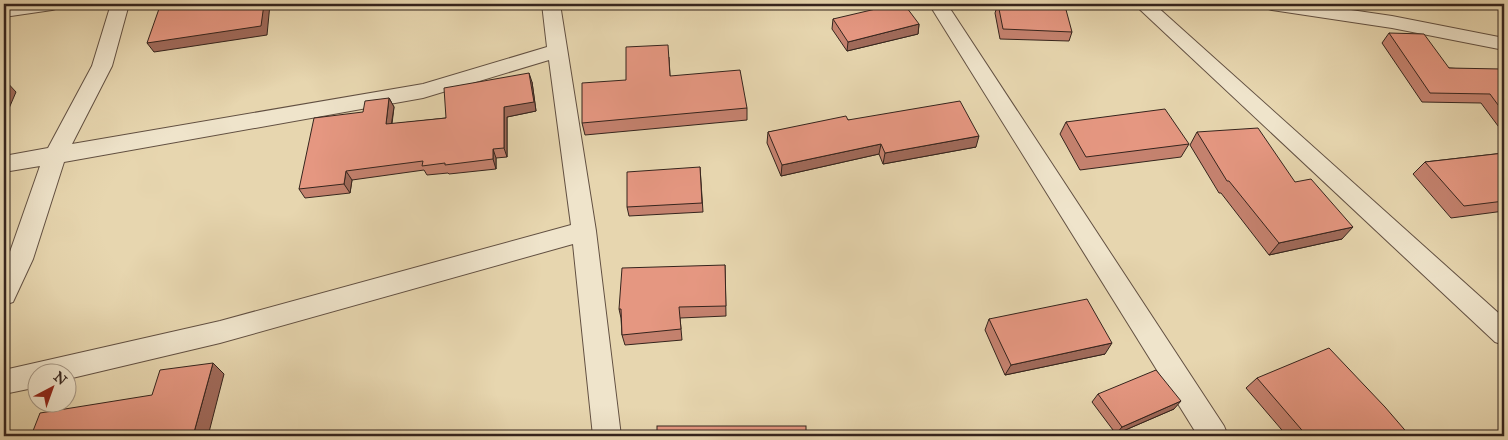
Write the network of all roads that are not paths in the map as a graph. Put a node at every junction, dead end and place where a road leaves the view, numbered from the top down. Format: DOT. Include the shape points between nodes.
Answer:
graph roads {
  1 [pos="52,4"];
  2 [pos="120,4"];
  3 [pos="551,4"];
  4 [pos="938,4"];
  5 [pos="1143,4"];
  6 [pos="1272,4"];
  7 [pos="1374,4"];
  8 [pos="4,11"];
  9 [pos="1392,22"];
  10 [pos="1504,44"];
  11 [pos="558,51"];
  12 [pos="56,154"];
  13 [pos="4,164"];
  14 [pos="584,231"];
  15 [pos="4,294"];
  16 [pos="1504,334"];
  17 [pos="78,365"];
  18 [pos="28,377"];
  19 [pos="4,382"];
  20 [pos="606,436"];
  21 [pos="1214,436"];
  1 -- 8 [label="street"];
  2 -- 12 [label="street" via="102,66"];
  3 -- 11 [label="street"];
  4 -- 21 [label="street"];
  5 -- 16 [label="street"];
  6 -- 9 [label="street"];
  7 -- 9 [label="street"];
  9 -- 10 [label="street"];
  11 -- 12 [label="street" via="423,91"];
  11 -- 14 [label="street"];
  12 -- 13 [label="street"];
  12 -- 15 [label="street" via="21,259"];
  14 -- 17 [label="street" via="220,332"];
  14 -- 20 [label="street"];
  18 -- 19 [label="street"];
}
